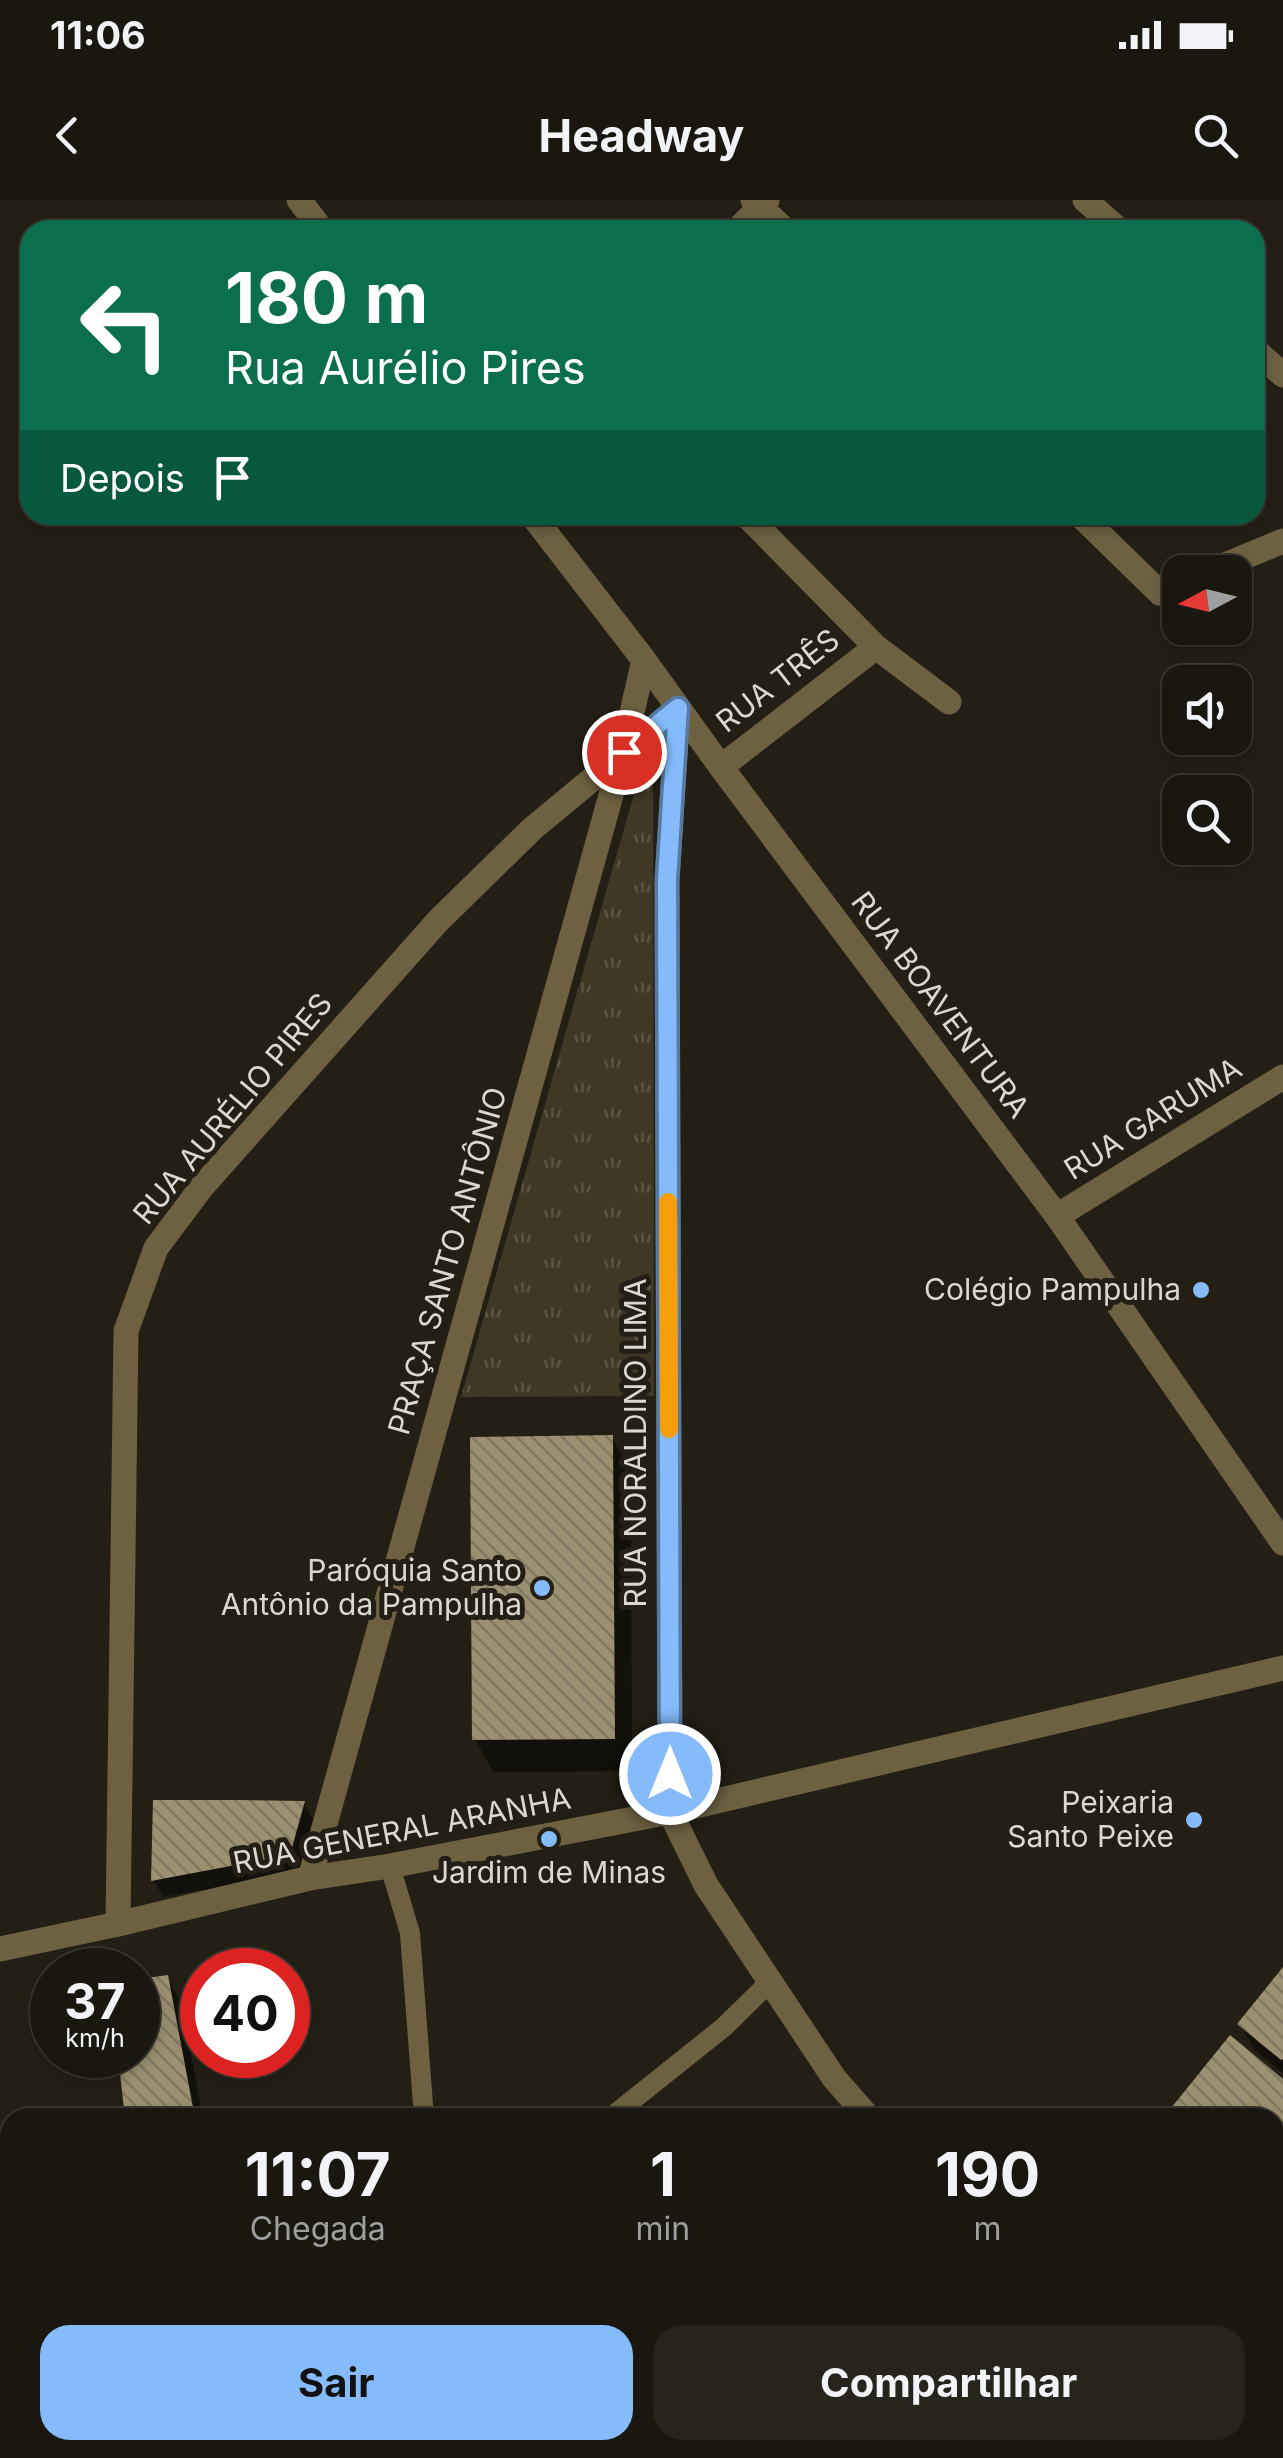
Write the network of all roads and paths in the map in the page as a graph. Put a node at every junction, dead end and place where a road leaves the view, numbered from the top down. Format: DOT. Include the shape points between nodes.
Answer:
graph roads {
  1 [pos="1085,200"];
  2 [pos="1108,220"];
  3 [pos="540,525"];
  4 [pos="756,525"];
  5 [pos="1090,525"];
  6 [pos="1283,541"];
  7 [pos="1249,555"];
  8 [pos="1162,592"];
  9 [pos="876,647"];
  10 [pos="644,660"];
  11 [pos="950,702"];
  12 [pos="678,708"];
  13 [pos="624,752"];
  14 [pos="721,767"];
  15 [pos="1283,1077"];
  16 [pos="1058,1216"];
  17 [pos="1283,1543"];
  18 [pos="1283,1668"];
  19 [pos="670,1812"];
  20 [pos="390,1866"];
  21 [pos="310,1878"];
  22 [pos="118,1924"];
  23 [pos="0,1949"];
  24 [pos="770,1982"];
  25 [pos="423,2108"];
  26 [pos="623,2108"];
  27 [pos="861,2108"];
  1 -- 2 [label="street"];
  3 -- 10 [label="street, RUA BOAVENTURA"];
  4 -- 9 [label="street"];
  5 -- 8 [label="street"];
  6 -- 7 [label="street"];
  9 -- 11 [label="street"];
  9 -- 14 [label="street, RUA TRÊS"];
  10 -- 12 [label="street, RUA BOAVENTURA"];
  10 -- 13 [label="street, PRAÇA SANTO ANTÔNIO"];
  12 -- 13 [label="street, RUA AURÉLIO PIRES"];
  12 -- 14 [label="street, RUA BOAVENTURA"];
  12 -- 19 [label="street, RUA NORALDINO LIMA" via="667,880"];
  13 -- 21 [label="street, PRAÇA SANTO ANTÔNIO"];
  13 -- 22 [label="street, RUA AURÉLIO PIRES" via="438,920 156,1248 126,1332"];
  14 -- 16 [label="street, RUA BOAVENTURA"];
  15 -- 16 [label="street, RUA GARUMA"];
  16 -- 17 [label="street, RUA BOAVENTURA"];
  18 -- 19 [label="street, RUA GENERAL ARANHA"];
  19 -- 20 [label="street, RUA GENERAL ARANHA"];
  19 -- 24 [label="street, RUA NORALDINO LIMA" via="706,1885"];
  20 -- 21 [label="street, RUA GENERAL ARANHA"];
  20 -- 25 [label="lane" via="410,1933"];
  21 -- 22 [label="street, RUA GENERAL ARANHA"];
  22 -- 23 [label="street, RUA GENERAL ARANHA"];
  24 -- 26 [label="lane"];
  24 -- 27 [label="street, RUA NORALDINO LIMA"];
}
